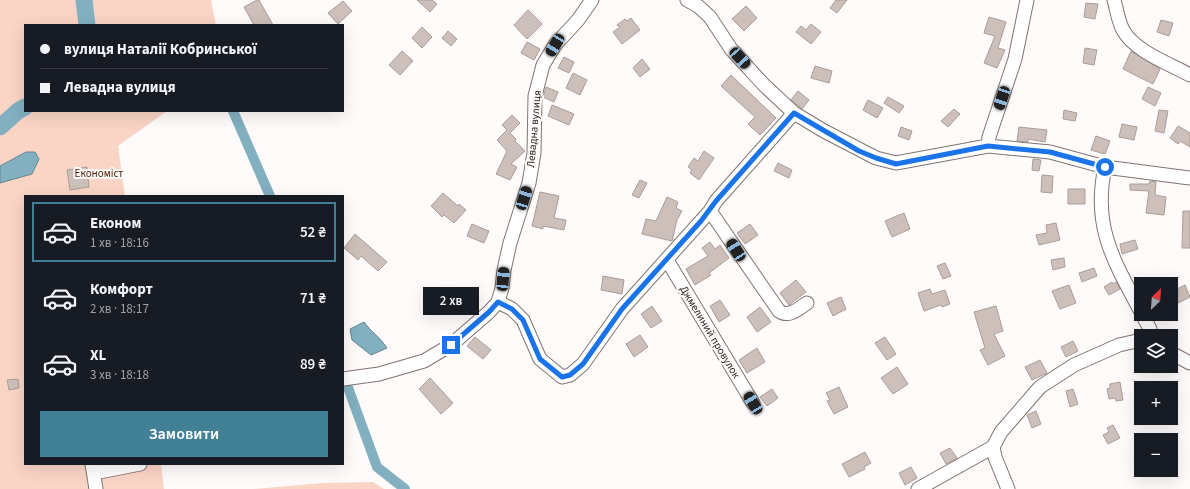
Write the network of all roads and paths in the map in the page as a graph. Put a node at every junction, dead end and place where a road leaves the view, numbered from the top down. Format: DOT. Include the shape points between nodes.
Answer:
graph roads {
  1 [pos="592,0"];
  2 [pos="687,0"];
  3 [pos="1027,0"];
  4 [pos="1114,0"];
  5 [pos="1190,75"];
  6 [pos="794,113"];
  7 [pos="988,146"];
  8 [pos="1105,167"];
  9 [pos="1190,178"];
  10 [pos="710,211"];
  11 [pos="667,260"];
  12 [pos="1134,299"];
  13 [pos="498,302"];
  14 [pos="807,303"];
  15 [pos="1134,342"];
  16 [pos="1178,357"];
  17 [pos="1190,363"];
  18 [pos="344,379"];
  19 [pos="753,403"];
  20 [pos="993,447"];
  21 [pos="131,465"];
  22 [pos="93,469"];
  23 [pos="96,489"];
  24 [pos="918,489"];
  25 [pos="1008,489"];
  1 -- 13 [label="street, Левадна вулиця" via="555,45 543,65 535,96 534,153 529,183 510,243"];
  2 -- 6 [label="street" via="710,17 731,49"];
  3 -- 7 [label="street" via="1015,59"];
  4 -- 5 [label="street" via="1123,30 1130,40"];
  6 -- 7 [label="street" via="859,151 896,164"];
  6 -- 10 [label="street"];
  7 -- 8 [label="street" via="1050,152"];
  8 -- 9 [label="street"];
  8 -- 12 [label="street" via="1100,203 1106,237 1111,253"];
  10 -- 11 [label="street"];
  10 -- 14 [label="street" via="779,312 784,315 791,314"];
  11 -- 13 [label="street" via="622,309 583,364 570,375 562,377 540,359 523,320 512,309"];
  11 -- 19 [label="street, Джмелиний провулок"];
  13 -- 18 [label="street" via="451,345 424,361 379,374"];
  15 -- 20 [label="street" via="1074,365 1040,386 1001,432"];
  16 -- 17 [label="street"];
  20 -- 24 [label="street"];
  20 -- 25 [label="street"];
  21 -- 22 [label="street"];
  22 -- 23 [label="street"];
}
